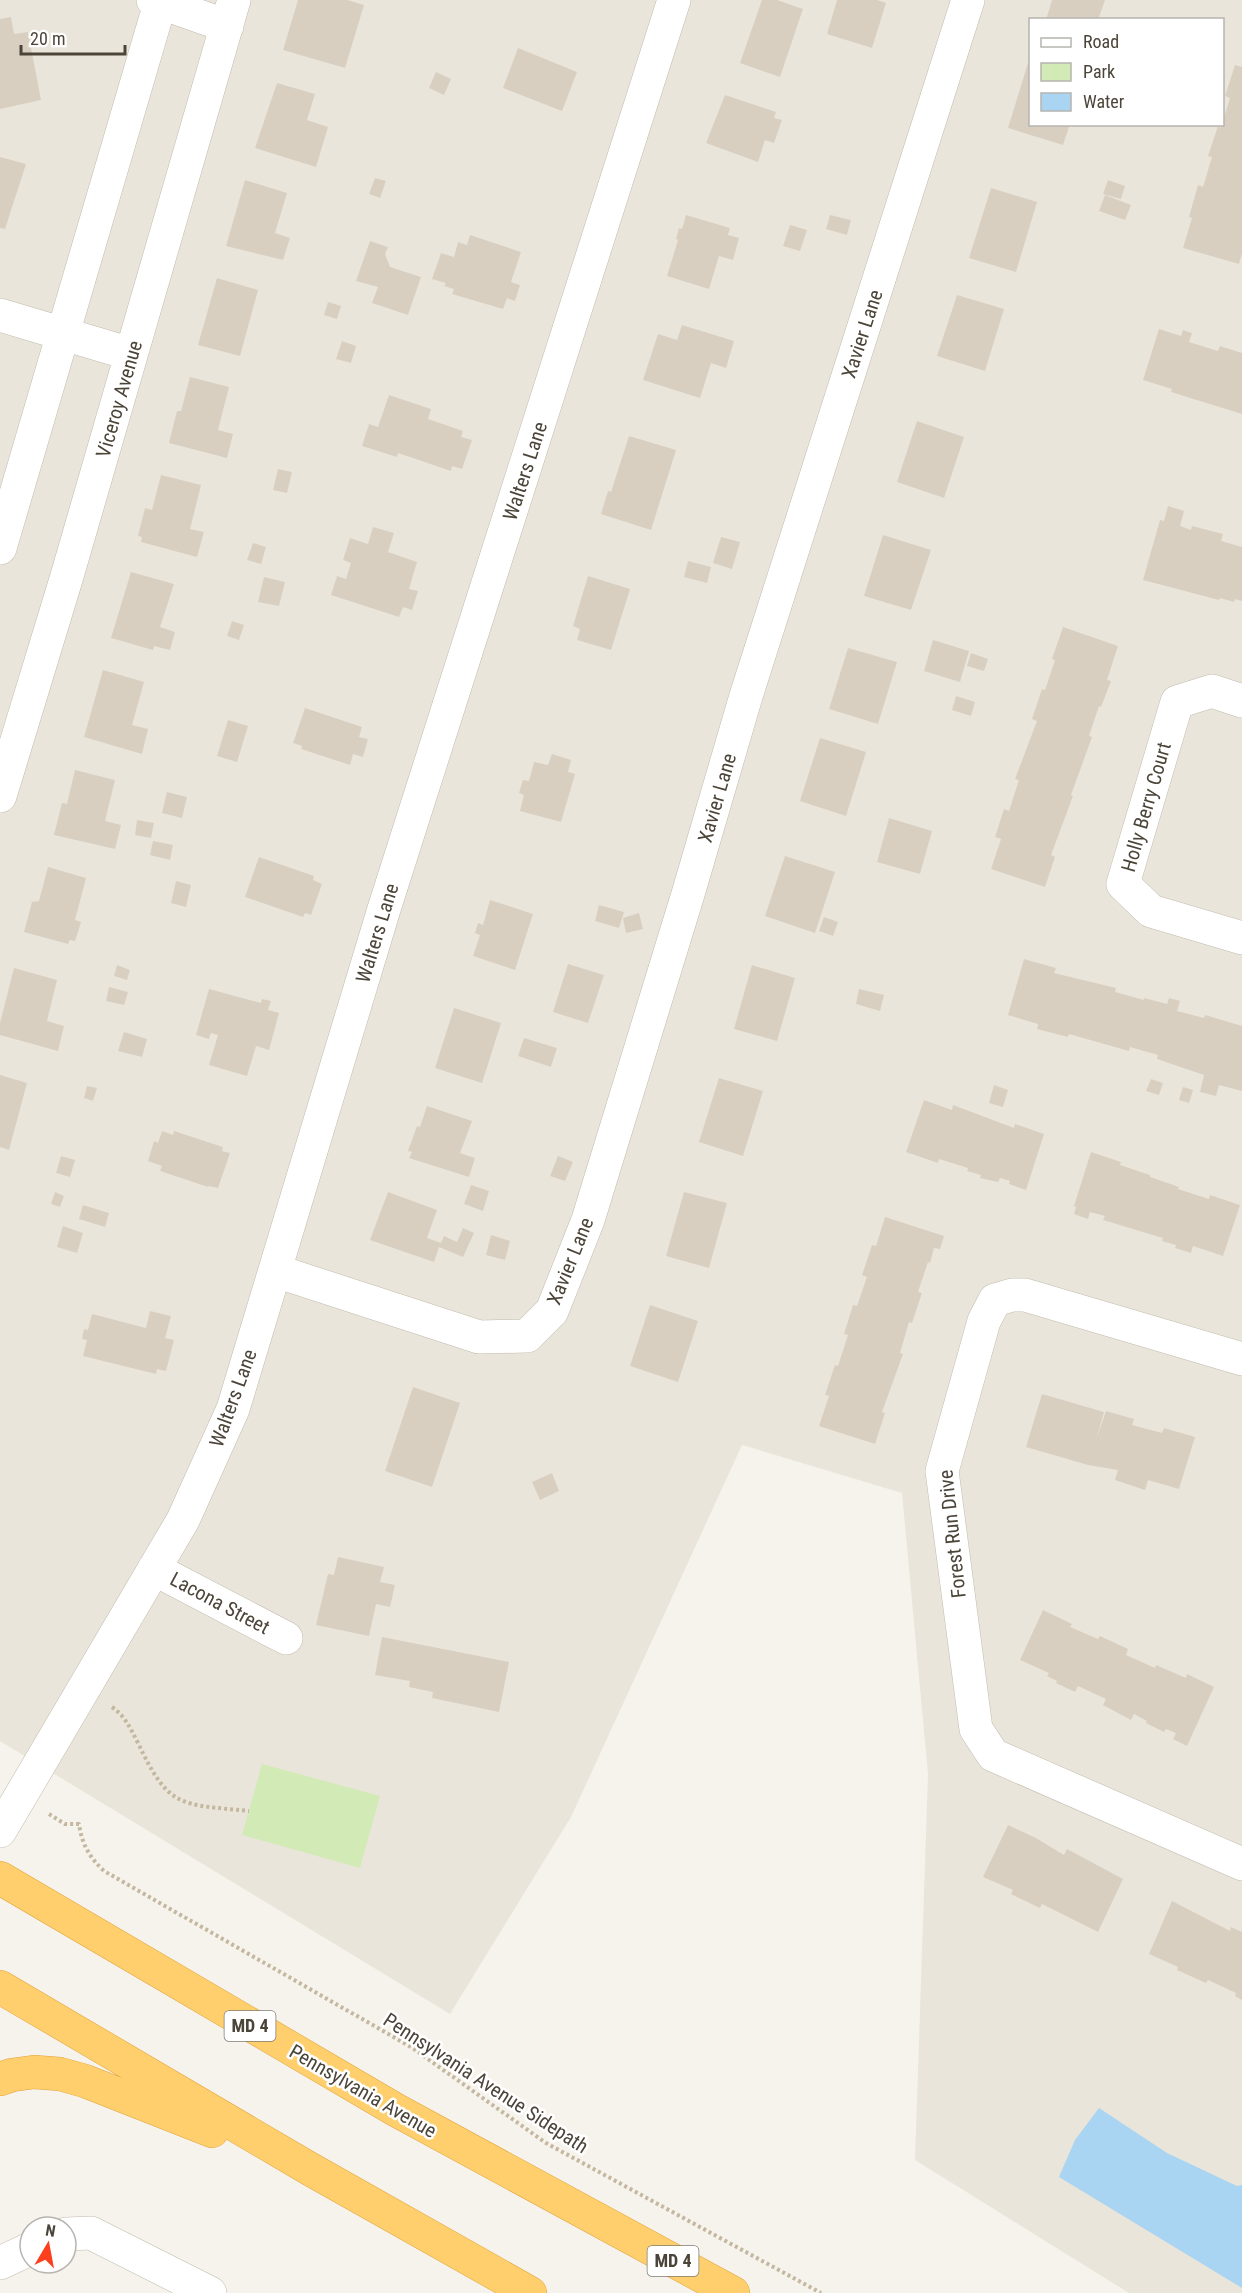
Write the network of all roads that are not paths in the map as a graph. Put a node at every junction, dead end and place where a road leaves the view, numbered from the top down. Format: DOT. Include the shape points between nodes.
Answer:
graph roads {
  1 [pos="675,0"];
  2 [pos="968,0"];
  3 [pos="158,1"];
  4 [pos="230,13"];
  5 [pos="0,315"];
  6 [pos="63,332"];
  7 [pos="131,354"];
  8 [pos="0,548"];
  9 [pos="1242,700"];
  10 [pos="5,762"];
  11 [pos="0,796"];
  12 [pos="1242,938"];
  13 [pos="276,1271"];
  14 [pos="1242,1359"];
  15 [pos="154,1569"];
  16 [pos="286,1638"];
  17 [pos="0,1832"];
  18 [pos="1242,1864"];
  19 [pos="0,1878"];
  20 [pos="0,1987"];
  21 [pos="0,2079"];
  22 [pos="310,2169"];
  23 [pos="78,2234"];
  24 [pos="18,2255"];
  25 [pos="0,2263"];
  26 [pos="178,2285"];
  27 [pos="210,2293"];
  28 [pos="530,2293"];
  29 [pos="733,2293"];
  1 -- 13 [label="street, Walters Lane" via="384,909"];
  2 -- 13 [label="street, Xavier Lane" via="746,696 588,1220 552,1311 527,1336 479,1337"];
  3 -- 4 [label="street"];
  3 -- 6 [label="street"];
  4 -- 7 [label="street, Viceroy Avenue"];
  5 -- 6 [label="street"];
  6 -- 7 [label="street"];
  6 -- 8 [label="street"];
  7 -- 10 [label="street, Viceroy Avenue" via="70,565"];
  9 -- 12 [label="street, Holly Berry Court" via="1212,691 1177,702 1123,884 1151,911"];
  10 -- 11 [label="street, Viceroy Avenue"];
  13 -- 15 [label="street, Walters Lane" via="233,1409 183,1520"];
  14 -- 18 [label="street, Forest Run Drive" via="1025,1295 995,1300 980,1332 942,1471 976,1729 993,1755"];
  15 -- 16 [label="street, Lacona Street"];
  15 -- 17 [label="street, Walters Lane"];
  19 -- 29 [label="highway, Pennsylvania Avenue / MD 4" via="386,2104"];
  20 -- 22 [label="highway"];
  21 -- 22 [label="highway" via="34,2072 85,2081"];
  22 -- 28 [label="highway"];
  23 -- 26 [label="street" via="90,2233"];
  24 -- 25 [label="street"];
  26 -- 27 [label="street"];
}
